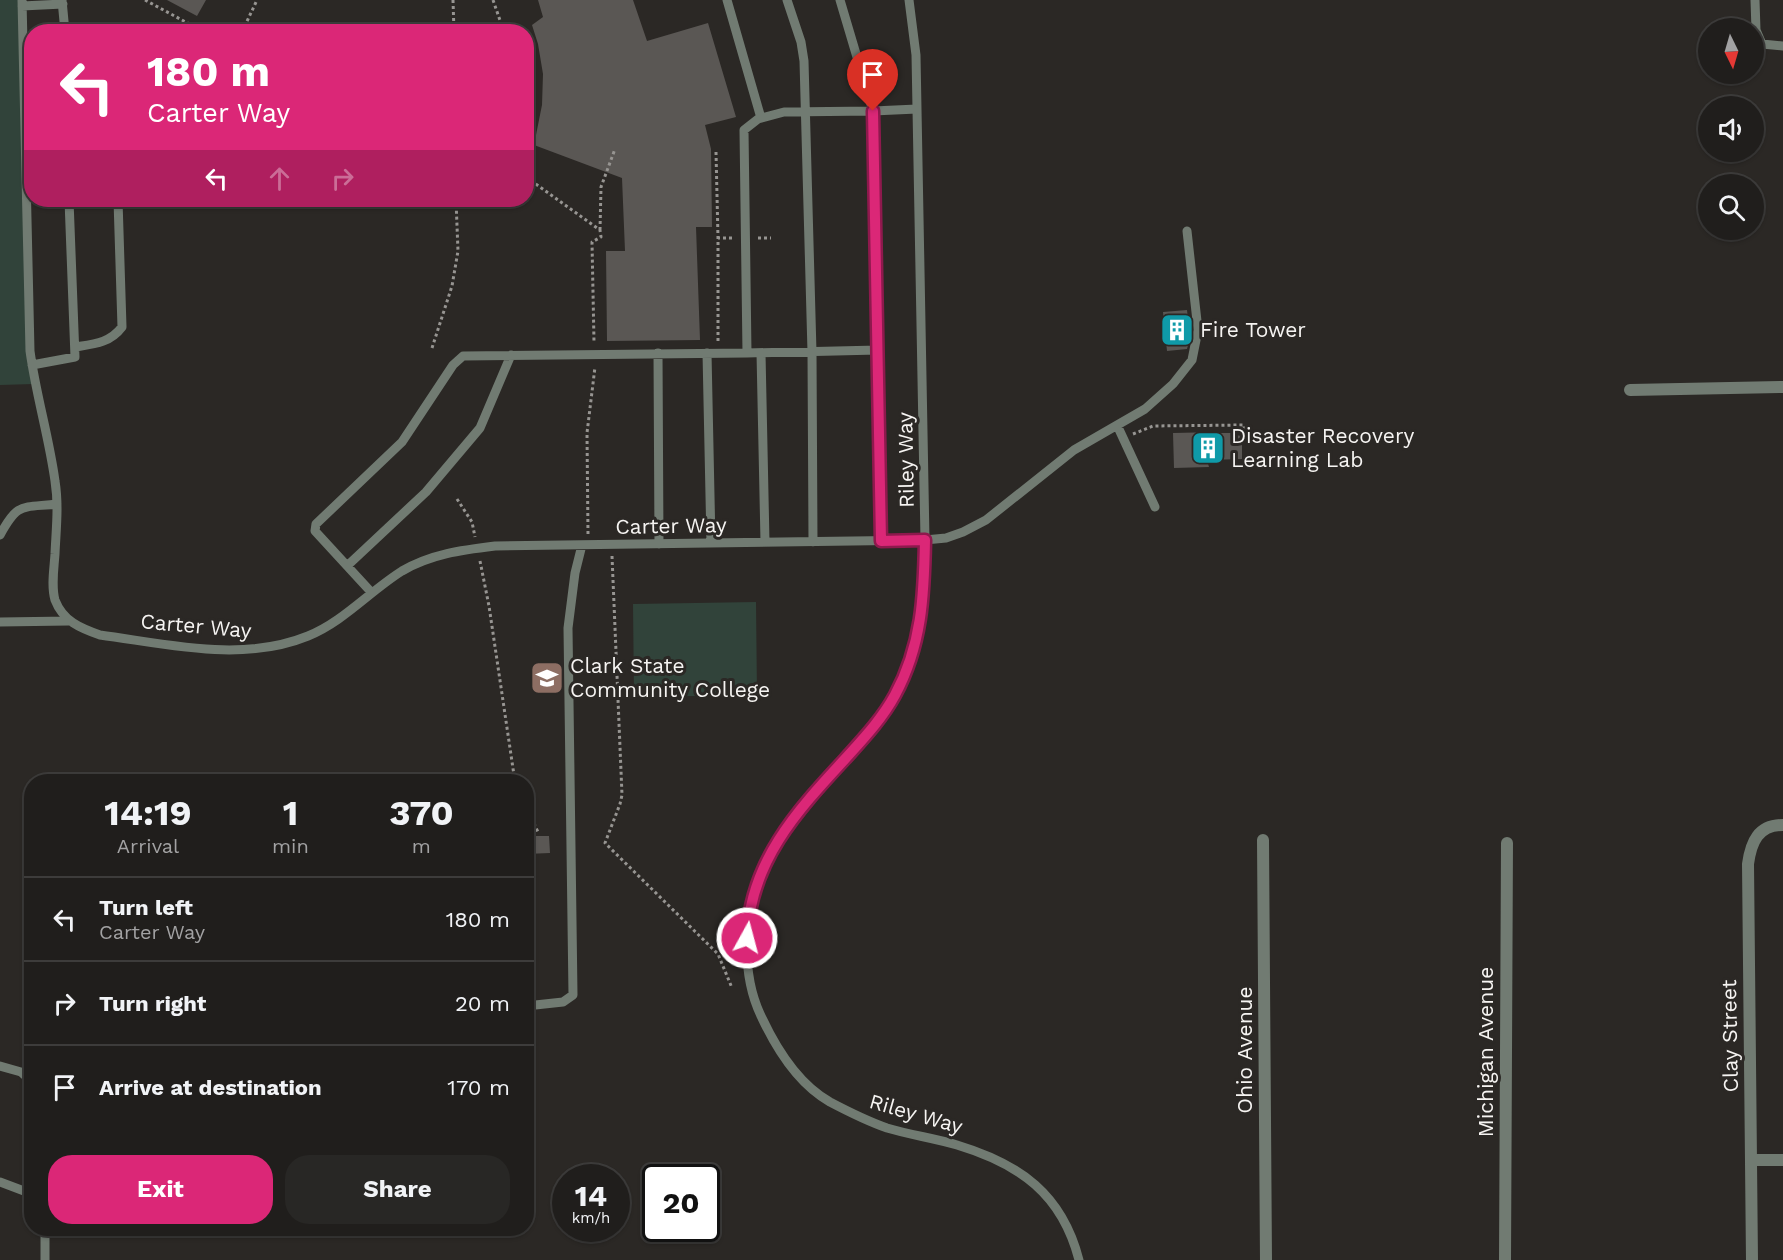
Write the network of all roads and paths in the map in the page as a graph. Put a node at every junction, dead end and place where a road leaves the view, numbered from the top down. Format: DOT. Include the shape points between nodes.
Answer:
graph roads {
  1 [pos="145,0"];
  2 [pos="257,0"];
  3 [pos="453,0"];
  4 [pos="493,0"];
  5 [pos="727,0"];
  6 [pos="787,0"];
  7 [pos="840,0"];
  8 [pos="909,0"];
  9 [pos="1755,0"];
  10 [pos="63,2"];
  11 [pos="22,3"];
  12 [pos="64,24"];
  13 [pos="189,24"];
  14 [pos="246,24"];
  15 [pos="454,24"];
  16 [pos="501,24"];
  17 [pos="24,37"];
  18 [pos="1783,46"];
  19 [pos="917,109"];
  20 [pos="873,111"];
  21 [pos="806,112"];
  22 [pos="761,118"];
  23 [pos="615,149"];
  24 [pos="716,152"];
  25 [pos="534,183"];
  26 [pos="30,207"];
  27 [pos="69,207"];
  28 [pos="118,207"];
  29 [pos="456,207"];
  30 [pos="600,230"];
  31 [pos="1187,231"];
  32 [pos="718,238"];
  33 [pos="746,238"];
  34 [pos="771,238"];
  35 [pos="708,343"];
  36 [pos="75,347"];
  37 [pos="432,348"];
  38 [pos="878,350"];
  39 [pos="812,352"];
  40 [pos="594,353"];
  41 [pos="658,353"];
  42 [pos="707,353"];
  43 [pos="747,353"];
  44 [pos="760,353"];
  45 [pos="511,355"];
  46 [pos="32,365"];
  47 [pos="1783,387"];
  48 [pos="1630,390"];
  49 [pos="1117,425"];
  50 [pos="1124,439"];
  51 [pos="1244,443"];
  52 [pos="457,500"];
  53 [pos="57,504"];
  54 [pos="1155,507"];
  55 [pos="0,535"];
  56 [pos="925,540"];
  57 [pos="881,541"];
  58 [pos="765,542"];
  59 [pos="813,542"];
  60 [pos="711,543"];
  61 [pos="659,544"];
  62 [pos="582,545"];
  63 [pos="599,545"];
  64 [pos="478,548"];
  65 [pos="347,566"];
  66 [pos="372,593"];
  67 [pos="69,621"];
  68 [pos="0,622"];
  69 [pos="514,774"];
  70 [pos="534,824"];
  71 [pos="1779,825"];
  72 [pos="538,832"];
  73 [pos="1263,840"];
  74 [pos="1507,843"];
  75 [pos="732,988"];
  76 [pos="534,1005"];
  77 [pos="0,1066"];
  78 [pos="24,1075"];
  79 [pos="1750,1160"];
  80 [pos="1783,1160"];
  81 [pos="0,1182"];
  82 [pos="24,1191"];
  83 [pos="45,1236"];
  84 [pos="45,1260"];
  85 [pos="1079,1260"];
  86 [pos="1266,1260"];
  87 [pos="1505,1260"];
  88 [pos="1752,1260"];
  1 -- 13 [label="path"];
  2 -- 14 [label="path"];
  3 -- 15 [label="path"];
  4 -- 16 [label="path"];
  5 -- 22 [label="lane"];
  6 -- 21 [label="lane" via="803,51"];
  7 -- 20 [label="lane"];
  8 -- 19 [label="lane, Riley Way"];
  9 -- 18 [label="lane" via="1756,30 1762,44"];
  10 -- 11 [label="lane"];
  10 -- 12 [label="lane"];
  11 -- 17 [label="lane"];
  19 -- 20 [label="lane"];
  19 -- 56 [label="lane, Riley Way"];
  20 -- 21 [label="lane"];
  20 -- 38 [label="lane"];
  21 -- 22 [label="lane"];
  21 -- 39 [label="lane"];
  22 -- 33 [label="lane" via="744,130"];
  23 -- 30 [label="path" via="601,187"];
  24 -- 32 [label="path"];
  25 -- 30 [label="path"];
  26 -- 46 [label="lane"];
  27 -- 36 [label="lane"];
  28 -- 36 [label="lane" via="122,327 107,341"];
  29 -- 37 [label="path" via="458,251 452,286"];
  30 -- 40 [label="path" via="601,237 592,242"];
  31 -- 49 [label="lane, Carter Way" via="1198,330 1192,360 1145,409"];
  32 -- 33 [label="path"];
  32 -- 35 [label="path" via="719,341"];
  33 -- 34 [label="path"];
  33 -- 43 [label="lane"];
  36 -- 46 [label="lane" via="75,357"];
  38 -- 39 [label="lane"];
  38 -- 57 [label="lane"];
  39 -- 44 [label="lane"];
  39 -- 59 [label="lane"];
  40 -- 41 [label="lane"];
  40 -- 45 [label="lane"];
  40 -- 63 [label="path" via="587,433 588,536"];
  41 -- 42 [label="lane"];
  41 -- 61 [label="lane"];
  42 -- 43 [label="lane"];
  42 -- 60 [label="lane"];
  43 -- 44 [label="lane"];
  44 -- 58 [label="lane"];
  45 -- 65 [label="lane" via="480,428 426,492"];
  45 -- 65 [label="lane" via="463,356 458,360 402,442 315,524 315,531"];
  46 -- 53 [label="lane"];
  47 -- 48 [label="street"];
  49 -- 50 [label="lane"];
  49 -- 56 [label="lane, Carter Way" via="1074,450 986,520 946,538"];
  50 -- 51 [label="path" via="1153,426 1244,425"];
  50 -- 54 [label="lane"];
  52 -- 64 [label="path" via="472,522"];
  53 -- 55 [label="lane" via="21,508 8,518"];
  53 -- 67 [label="lane" via="53,586 55,599"];
  56 -- 57 [label="lane, Carter Way"];
  56 -- 85 [label="lane, Riley Way" via="924,595 906,673 876,724 798,811 764,866 748,922 751,987 773,1042 806,1084 853,1115 887,1128 956,1144 1011,1166 1050,1200 1065,1221"];
  57 -- 59 [label="lane, Carter Way"];
  58 -- 59 [label="lane, Carter Way"];
  58 -- 60 [label="lane, Carter Way"];
  60 -- 61 [label="lane, Carter Way"];
  61 -- 63 [label="lane, Carter Way"];
  62 -- 63 [label="lane, Carter Way"];
  62 -- 64 [label="lane, Carter Way"];
  62 -- 76 [label="lane" via="568,628 573,995 563,1002"];
  63 -- 75 [label="path" via="613,557 622,795 605,843 718,954"];
  64 -- 66 [label="lane, Carter Way" via="427,559"];
  64 -- 69 [label="path"];
  65 -- 66 [label="lane"];
  66 -- 67 [label="lane, Carter Way" via="310,635 259,650 230,651 100,635"];
  67 -- 68 [label="lane"];
  70 -- 72 [label="path"];
  71 -- 79 [label="street, Clay Street" via="1764,828 1757,835 1748,864"];
  73 -- 86 [label="street, Ohio Avenue"];
  74 -- 87 [label="street, Michigan Avenue"];
  77 -- 78 [label="lane"];
  79 -- 80 [label="street"];
  79 -- 88 [label="street, Clay Street"];
  81 -- 82 [label="lane"];
  83 -- 84 [label="lane"];
}
